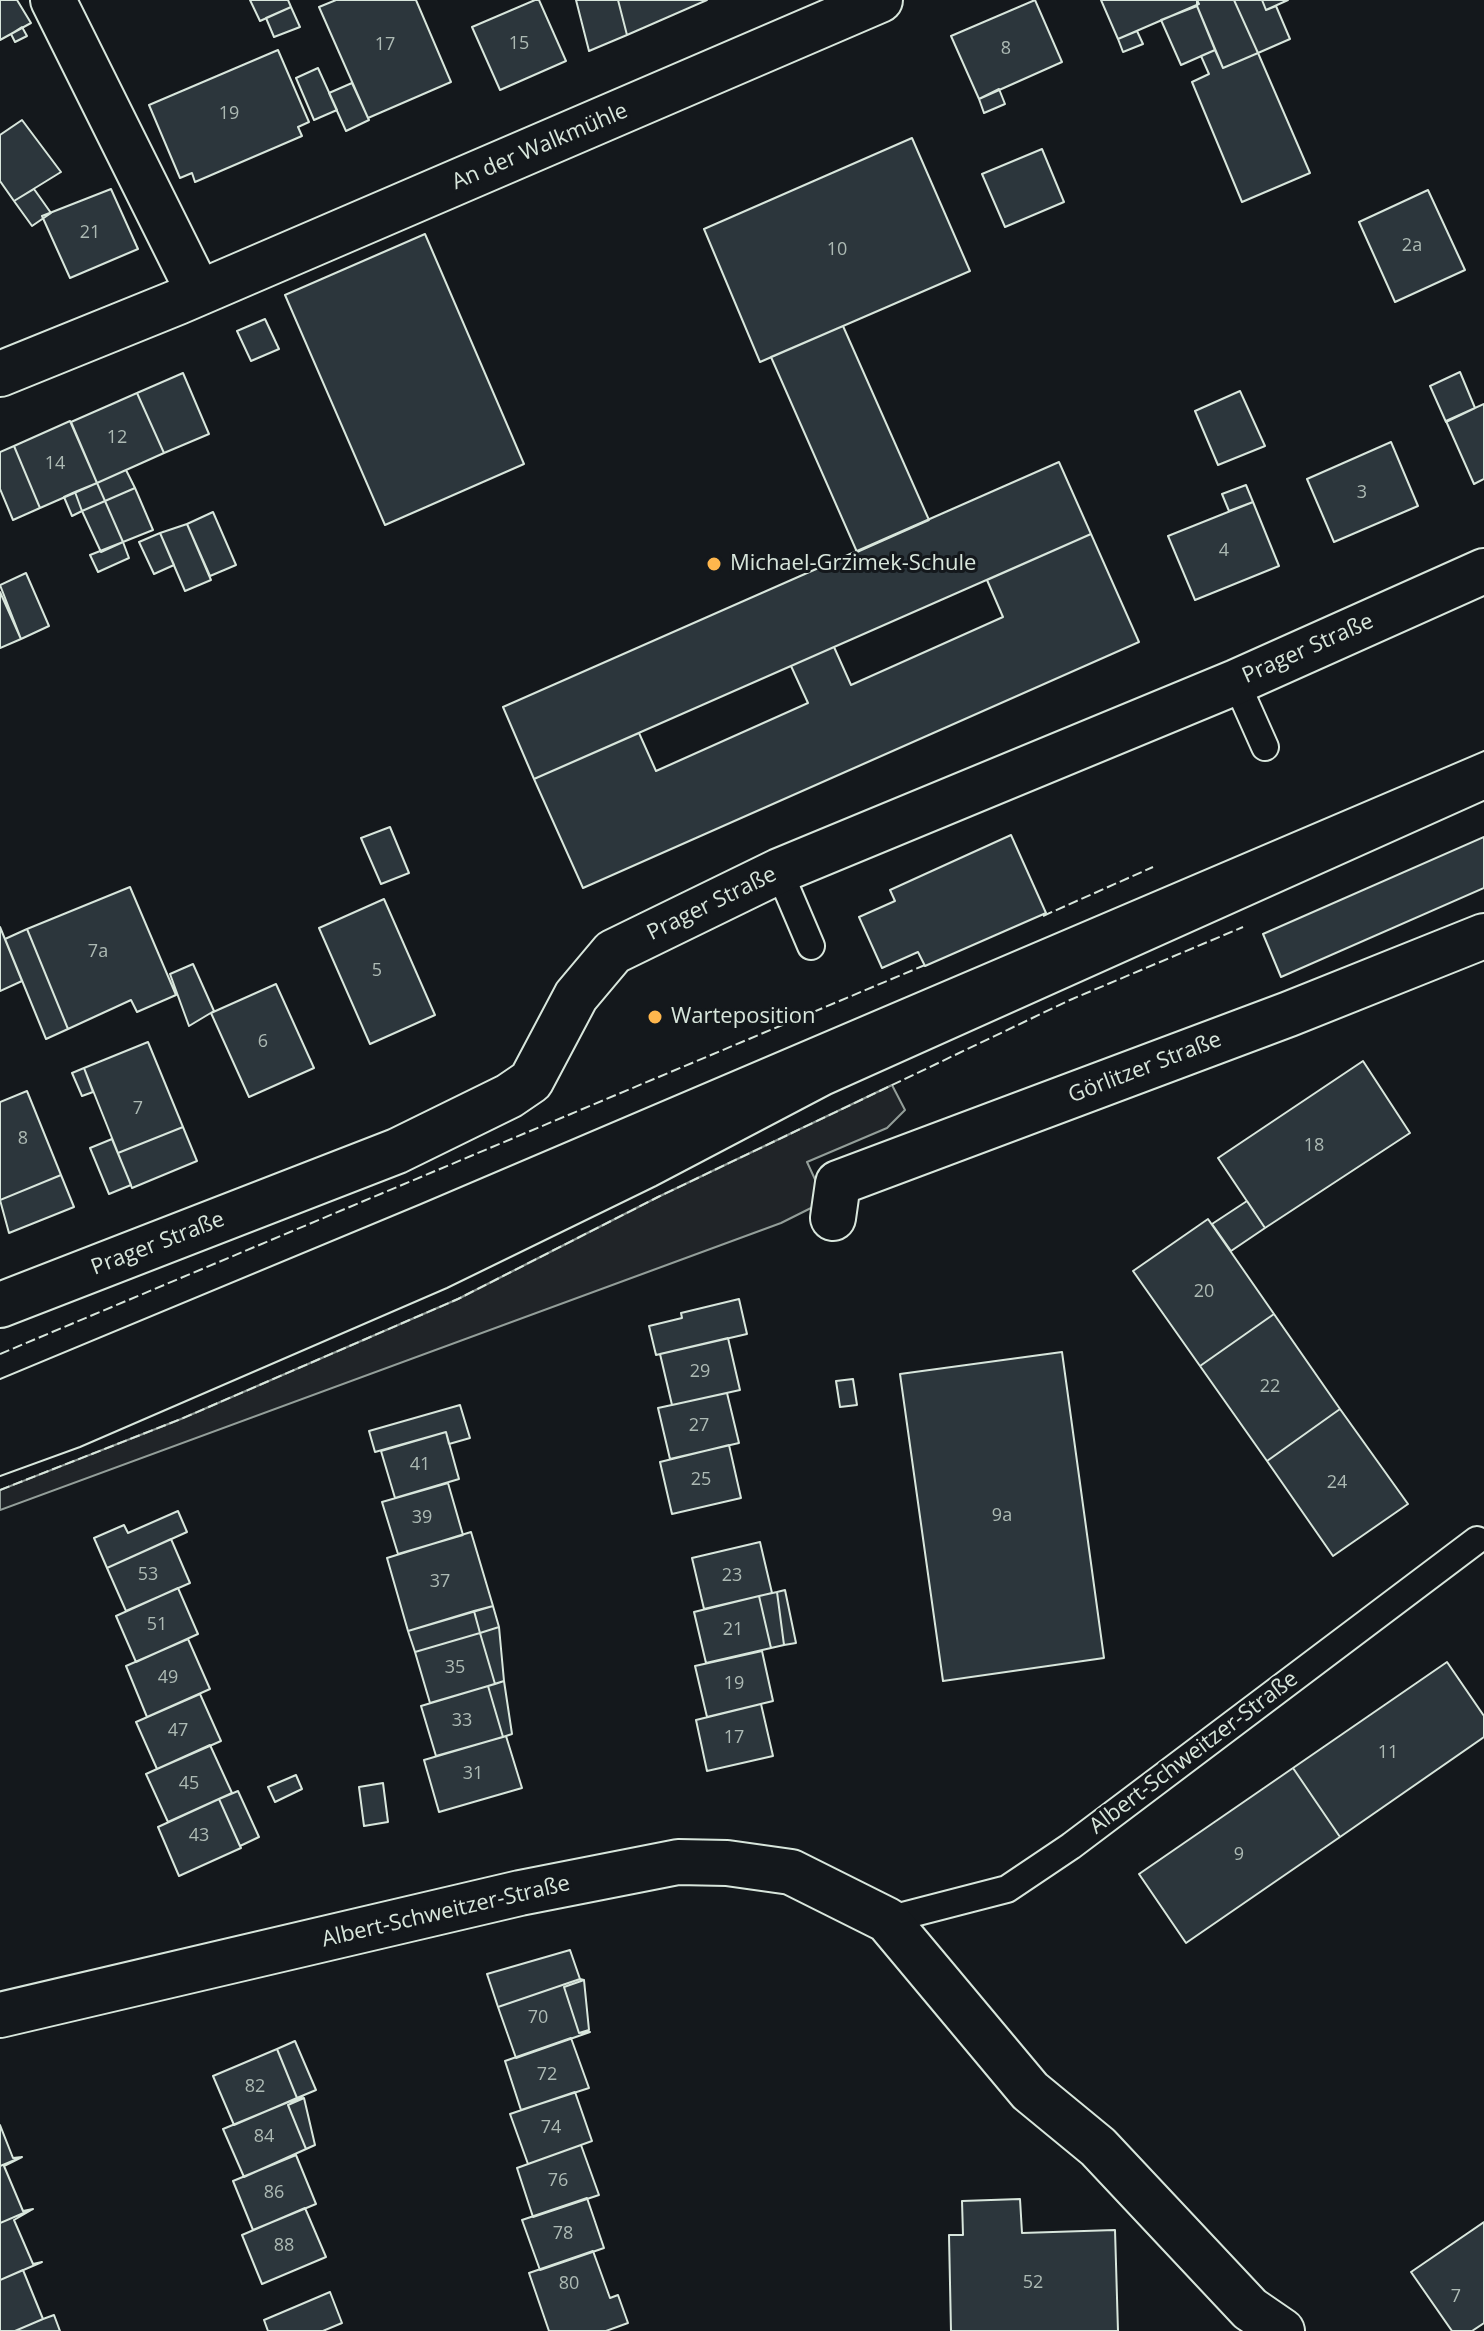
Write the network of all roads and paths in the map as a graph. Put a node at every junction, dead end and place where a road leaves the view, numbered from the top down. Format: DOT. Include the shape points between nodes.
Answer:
graph roads {
  1 [pos="53,0"];
  2 [pos="880,0"];
  3 [pos="199,293"];
  4 [pos="0,374"];
  5 [pos="1484,571"];
  6 [pos="1236,682"];
  7 [pos="1265,747"];
  8 [pos="779,871"];
  9 [pos="1484,936"];
  10 [pos="811,946"];
  11 [pos="833,1218"];
  12 [pos="0,1305"];
  13 [pos="1477,1540"];
  14 [pos="887,1920"];
  15 [pos="0,2015"];
  16 [pos="1282,2331"];
  1 -- 3 [label="street"];
  2 -- 3 [label="street, An der Walkmühle"];
  3 -- 4 [label="street, An der Walkmühle"];
  5 -- 6 [label="street, Prager Straße"];
  6 -- 7 [label="lane"];
  6 -- 8 [label="street, Prager Straße"];
  8 -- 10 [label="lane"];
  8 -- 12 [label="street, Prager Straße" via="613,952 576,996 531,1081 509,1096 397,1151"];
  9 -- 11 [label="street, Görlitzer Straße" via="838,1183"];
  13 -- 14 [label="lane, Albert-Schweitzer-Straße" via="1007,1889"];
  14 -- 15 [label="street, Albert-Schweitzer-Straße" via="791,1872 678,1862 520,1893"];
  14 -- 16 [label="street, Albert-Schweitzer-Straße" via="1030,2091 1098,2147 1250,2309"];
}
